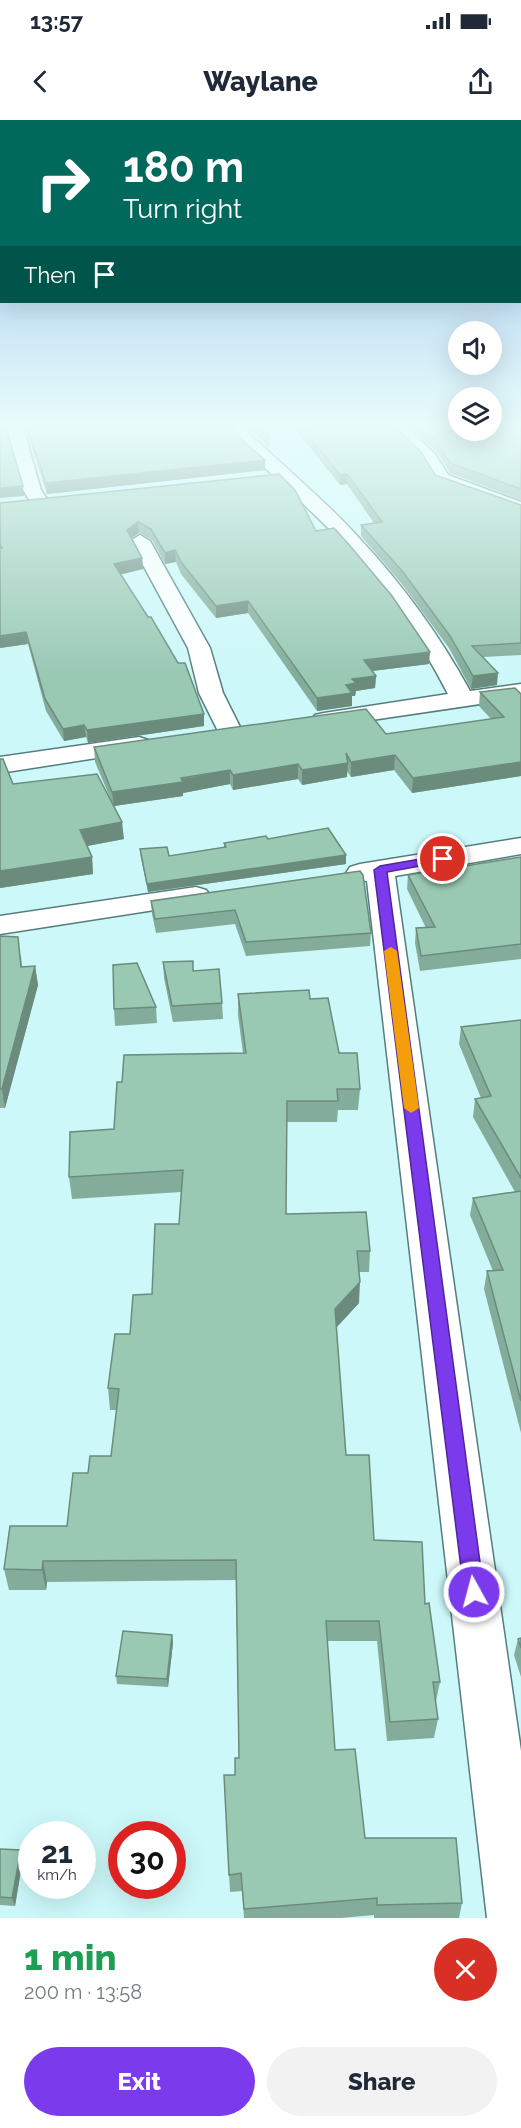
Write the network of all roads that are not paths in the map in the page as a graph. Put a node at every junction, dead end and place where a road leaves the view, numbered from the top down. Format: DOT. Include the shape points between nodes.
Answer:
graph roads {
  1 [pos="315,508"];
  2 [pos="140,541"];
  3 [pos="521,691"];
  4 [pos="463,700"];
  5 [pos="300,723"];
  6 [pos="230,731"];
  7 [pos="166,741"];
  8 [pos="2,758"];
  9 [pos="521,846"];
  10 [pos="380,870"];
  11 [pos="335,876"];
  12 [pos="221,892"];
  13 [pos="0,925"];
  14 [pos="516,1918"];
  1 -- 4 [label="street" via="352,541 393,589 436,649"];
  2 -- 6 [label="street" via="199,648 211,693"];
  3 -- 4 [label="street"];
  4 -- 5 [label="street"];
  7 -- 8 [label="street"];
  9 -- 10 [label="street"];
  10 -- 11 [label="street"];
  10 -- 14 [label="street"];
  12 -- 13 [label="street"];
}
